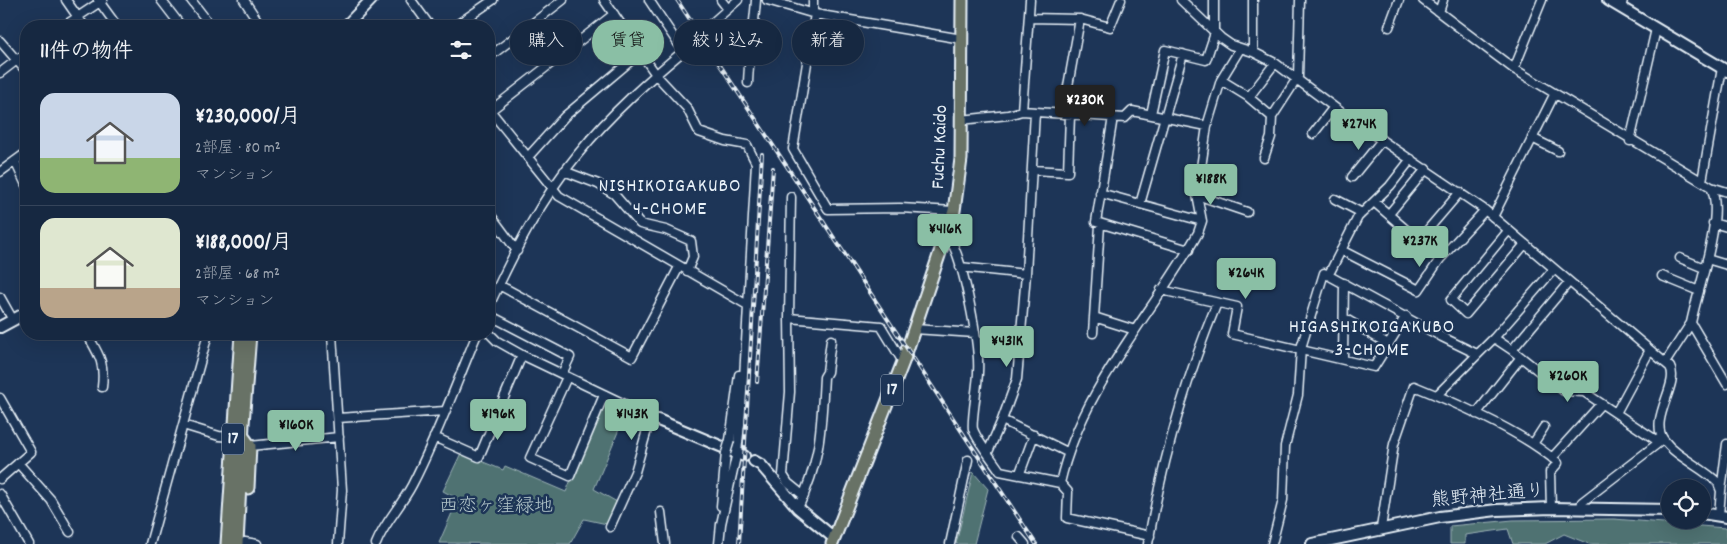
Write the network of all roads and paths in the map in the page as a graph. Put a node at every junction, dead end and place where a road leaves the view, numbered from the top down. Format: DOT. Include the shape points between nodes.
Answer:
graph roads {
  1 [pos="66,0"];
  2 [pos="161,0"];
  3 [pos="191,0"];
  4 [pos="244,0"];
  5 [pos="371,0"];
  6 [pos="411,0"];
  7 [pos="493,0"];
  8 [pos="563,0"];
  9 [pos="649,0"];
  10 [pos="722,0"];
  11 [pos="738,0"];
  12 [pos="756,0"];
  13 [pos="767,0"];
  14 [pos="813,0"];
  15 [pos="962,0"];
  16 [pos="1030,0"];
  17 [pos="1120,0"];
  18 [pos="1181,0"];
  19 [pos="1214,0"];
  20 [pos="1253,0"];
  21 [pos="1300,0"];
  22 [pos="1399,0"];
  23 [pos="1423,0"];
  24 [pos="1442,0"];
  25 [pos="1542,0"];
  26 [pos="1608,0"];
  27 [pos="100,1"];
  28 [pos="606,1"];
  29 [pos="1622,4"];
  30 [pos="728,9"];
  31 [pos="1439,12"];
  32 [pos="614,14"];
  33 [pos="814,14"];
  34 [pos="78,16"];
  35 [pos="1029,18"];
  36 [pos="1080,19"];
  37 [pos="72,20"];
  38 [pos="80,20"];
  39 [pos="113,20"];
  40 [pos="176,20"];
  41 [pos="206,20"];
  42 [pos="257,20"];
  43 [pos="353,20"];
  44 [pos="426,20"];
  45 [pos="464,20"];
  46 [pos="539,20"];
  47 [pos="618,20"];
  48 [pos="715,20"];
  49 [pos="1389,27"];
  50 [pos="1656,29"];
  51 [pos="1214,30"];
  52 [pos="674,38"];
  53 [pos="582,39"];
  54 [pos="962,39"];
  55 [pos="0,41"];
  56 [pos="510,42"];
  57 [pos="1240,49"];
  58 [pos="1253,52"];
  59 [pos="495,53"];
  60 [pos="1183,54"];
  61 [pos="20,58"];
  62 [pos="17,60"];
  63 [pos="674,60"];
  64 [pos="1275,63"];
  65 [pos="20,64"];
  66 [pos="549,65"];
  67 [pos="626,65"];
  68 [pos="649,65"];
  69 [pos="1514,70"];
  70 [pos="1725,70"];
  71 [pos="0,73"];
  72 [pos="657,76"];
  73 [pos="1221,80"];
  74 [pos="1297,80"];
  75 [pos="748,83"];
  76 [pos="1554,95"];
  77 [pos="1249,97"];
  78 [pos="495,106"];
  79 [pos="1334,107"];
  80 [pos="1022,111"];
  81 [pos="1035,112"];
  82 [pos="1151,114"];
  83 [pos="1066,115"];
  84 [pos="495,116"];
  85 [pos="1113,117"];
  86 [pos="1272,117"];
  87 [pos="1166,118"];
  88 [pos="961,120"];
  89 [pos="1208,126"];
  90 [pos="1313,134"];
  91 [pos="1532,138"];
  92 [pos="1382,140"];
  93 [pos="1630,141"];
  94 [pos="1558,151"];
  95 [pos="20,157"];
  96 [pos="528,157"];
  97 [pos="1264,158"];
  98 [pos="1411,159"];
  99 [pos="15,161"];
  100 [pos="1426,169"];
  101 [pos="1032,170"];
  102 [pos="564,171"];
  103 [pos="0,172"];
  104 [pos="20,172"];
  105 [pos="1352,177"];
  106 [pos="1702,181"];
  107 [pos="1711,187"];
  108 [pos="552,188"];
  109 [pos="1460,192"];
  110 [pos="1727,192"];
  111 [pos="1100,193"];
  112 [pos="1197,195"];
  113 [pos="791,197"];
  114 [pos="1335,199"];
  115 [pos="1374,202"];
  116 [pos="1140,204"];
  117 [pos="1484,210"];
  118 [pos="954,211"];
  119 [pos="1247,212"];
  120 [pos="1362,213"];
  121 [pos="1389,214"];
  122 [pos="1493,217"];
  123 [pos="1202,221"];
  124 [pos="495,222"];
  125 [pos="1713,223"];
  126 [pos="1100,226"];
  127 [pos="1727,227"];
  128 [pos="1508,231"];
  129 [pos="948,236"];
  130 [pos="1419,240"];
  131 [pos="1525,244"];
  132 [pos="1189,250"];
  133 [pos="1341,250"];
  134 [pos="517,251"];
  135 [pos="1680,258"];
  136 [pos="1440,259"];
  137 [pos="1707,259"];
  138 [pos="1727,265"];
  139 [pos="679,266"];
  140 [pos="960,267"];
  141 [pos="1704,268"];
  142 [pos="1554,269"];
  143 [pos="687,271"];
  144 [pos="1026,274"];
  145 [pos="1330,274"];
  146 [pos="1662,276"];
  147 [pos="1569,282"];
  148 [pos="1344,283"];
  149 [pos="499,285"];
  150 [pos="1160,290"];
  151 [pos="1699,291"];
  152 [pos="495,292"];
  153 [pos="0,297"];
  154 [pos="1217,303"];
  155 [pos="749,306"];
  156 [pos="20,316"];
  157 [pos="1406,316"];
  158 [pos="1094,317"];
  159 [pos="495,318"];
  160 [pos="789,318"];
  161 [pos="1344,318"];
  162 [pos="13,320"];
  163 [pos="1691,323"];
  164 [pos="0,327"];
  165 [pos="914,329"];
  166 [pos="1135,330"];
  167 [pos="976,333"];
  168 [pos="1093,333"];
  169 [pos="1494,338"];
  170 [pos="495,339"];
  171 [pos="90,340"];
  172 [pos="206,340"];
  173 [pos="241,340"];
  174 [pos="249,340"];
  175 [pos="332,340"];
  176 [pos="475,340"];
  177 [pos="831,340"];
  178 [pos="1388,344"];
  179 [pos="1301,348"];
  180 [pos="1512,350"];
  181 [pos="1650,350"];
  182 [pos="1477,354"];
  183 [pos="522,355"];
  184 [pos="1521,357"];
  185 [pos="1343,359"];
  186 [pos="745,361"];
  187 [pos="903,362"];
  188 [pos="1665,363"];
  189 [pos="565,376"];
  190 [pos="1727,384"];
  191 [pos="102,387"];
  192 [pos="604,395"];
  193 [pos="1437,395"];
  194 [pos="0,398"];
  195 [pos="1601,404"];
  196 [pos="445,411"];
  197 [pos="1616,413"];
  198 [pos="1476,414"];
  199 [pos="338,418"];
  200 [pos="654,418"];
  201 [pos="1002,420"];
  202 [pos="183,425"];
  203 [pos="1544,427"];
  204 [pos="1034,435"];
  205 [pos="237,436"];
  206 [pos="339,437"];
  207 [pos="434,437"];
  208 [pos="1661,441"];
  209 [pos="1533,444"];
  210 [pos="1727,444"];
  211 [pos="250,446"];
  212 [pos="988,452"];
  213 [pos="1067,452"];
  214 [pos="740,454"];
  215 [pos="1552,458"];
  216 [pos="968,460"];
  217 [pos="754,461"];
  218 [pos="18,463"];
  219 [pos="1020,473"];
  220 [pos="0,479"];
  221 [pos="1060,483"];
  222 [pos="1722,491"];
  223 [pos="0,494"];
  224 [pos="804,496"];
  225 [pos="798,508"];
  226 [pos="1551,508"];
  227 [pos="1581,508"];
  228 [pos="1661,510"];
  229 [pos="661,512"];
  230 [pos="1723,516"];
  231 [pos="721,521"];
  232 [pos="610,527"];
  233 [pos="1381,528"];
  234 [pos="70,532"];
  235 [pos="1019,537"];
  236 [pos="1149,540"];
  237 [pos="836,542"];
  238 [pos="242,543"];
  239 [pos="29,544"];
  240 [pos="150,544"];
  241 [pos="227,544"];
  242 [pos="257,544"];
  243 [pos="338,544"];
  244 [pos="376,544"];
  245 [pos="665,544"];
  246 [pos="719,544"];
  247 [pos="950,544"];
  248 [pos="1025,544"];
  249 [pos="1272,544"];
  250 [pos="1312,544"];
  1 -- 34 [label="street"];
  2 -- 40 [label="street"];
  3 -- 41 [label="street"];
  4 -- 42 [label="street"];
  5 -- 43 [label="main road"];
  6 -- 44 [label="street"];
  7 -- 45 [label="street"];
  8 -- 46 [label="street"];
  9 -- 52 [label="street"];
  10 -- 30 [label="street"];
  11 -- 30 [label="street"];
  12 -- 75 [label="street" via="753,37 749,44"];
  13 -- 33 [label="street"];
  14 -- 33 [label="street"];
  15 -- 54 [label="main road, Fuchu Kaido / 17"];
  16 -- 35 [label="street"];
  17 -- 36 [label="street" via="1110,27"];
  18 -- 51 [label="street"];
  19 -- 51 [label="street"];
  20 -- 58 [label="street"];
  21 -- 74 [label="street"];
  22 -- 49 [label="street"];
  23 -- 31 [label="street"];
  24 -- 31 [label="street"];
  25 -- 69 [label="street"];
  26 -- 29 [label="main road"];
  27 -- 34 [label="street"];
  27 -- 39 [label="street"];
  28 -- 32 [label="street"];
  29 -- 50 [label="main road"];
  30 -- 48 [label="street"];
  31 -- 69 [label="street"];
  32 -- 47 [label="street"];
  32 -- 53 [label="street"];
  33 -- 54 [label="street"];
  33 -- 118 [label="street" via="793,150 828,209"];
  34 -- 37 [label="street"];
  34 -- 38 [label="street"];
  35 -- 36 [label="street"];
  35 -- 80 [label="street"];
  36 -- 83 [label="street"];
  50 -- 70 [label="main road"];
  50 -- 93 [label="street"];
  51 -- 57 [label="street" via="1226,42"];
  51 -- 60 [label="street" via="1206,60"];
  54 -- 88 [label="main road, Fuchu Kaido / 17"];
  55 -- 62 [label="street"];
  56 -- 59 [label="street"];
  57 -- 58 [label="street"];
  57 -- 73 [label="street"];
  58 -- 64 [label="street"];
  60 -- 82 [label="street" via="1165,50"];
  60 -- 87 [label="street"];
  61 -- 62 [label="street"];
  62 -- 65 [label="street"];
  62 -- 71 [label="street"];
  63 -- 72 [label="street"];
  64 -- 74 [label="street"];
  64 -- 77 [label="street"];
  66 -- 78 [label="street"];
  67 -- 96 [label="street" via="565,116"];
  68 -- 72 [label="street"];
  69 -- 76 [label="street"];
  70 -- 106 [label="street"];
  72 -- 102 [label="street" via="610,118"];
  72 -- 155 [label="street" via="687,108 699,132 747,145 756,163"];
  73 -- 77 [label="street"];
  73 -- 89 [label="street"];
  74 -- 79 [label="street"];
  74 -- 86 [label="street"];
  76 -- 91 [label="street"];
  76 -- 93 [label="street"];
  77 -- 86 [label="street"];
  79 -- 90 [label="street"];
  79 -- 92 [label="street"];
  80 -- 81 [label="street"];
  80 -- 88 [label="street"];
  81 -- 83 [label="street"];
  81 -- 101 [label="street"];
  82 -- 85 [label="street" via="1132,112 1125,118"];
  82 -- 87 [label="street"];
  83 -- 85 [label="street"];
  83 -- 101 [label="street" via="1068,172"];
  84 -- 96 [label="street"];
  85 -- 111 [label="street"];
  86 -- 97 [label="street" via="1271,137"];
  87 -- 89 [label="street"];
  87 -- 116 [label="street"];
  88 -- 118 [label="main road, Fuchu Kaido / 17" via="960,167"];
  89 -- 112 [label="street"];
  91 -- 94 [label="street"];
  91 -- 122 [label="street"];
  92 -- 98 [label="street"];
  92 -- 105 [label="street"];
  93 -- 106 [label="street"];
  95 -- 99 [label="street"];
  96 -- 108 [label="street"];
  98 -- 100 [label="street"];
  98 -- 115 [label="street"];
  99 -- 103 [label="street"];
  99 -- 104 [label="street"];
  100 -- 109 [label="street"];
  100 -- 121 [label="street"];
  101 -- 144 [label="street"];
  102 -- 108 [label="street"];
  102 -- 143 [label="street" via="614,194 640,224 666,230 691,241 693,256"];
  106 -- 107 [label="street"];
  107 -- 110 [label="street"];
  107 -- 125 [label="street"];
  108 -- 134 [label="street"];
  108 -- 139 [label="street" via="559,196"];
  109 -- 117 [label="street"];
  109 -- 130 [label="street"];
  111 -- 116 [label="street"];
  111 -- 126 [label="street" via="1096,222"];
  112 -- 119 [label="street"];
  112 -- 123 [label="street"];
  113 -- 160 [label="street"];
  114 -- 120 [label="street"];
  115 -- 120 [label="street"];
  115 -- 121 [label="street"];
  116 -- 123 [label="street"];
  117 -- 122 [label="street"];
  117 -- 136 [label="street"];
  118 -- 129 [label="main road, Fuchu Kaido / 17"];
  120 -- 133 [label="street"];
  121 -- 130 [label="street"];
  122 -- 128 [label="street"];
  123 -- 132 [label="street"];
  124 -- 134 [label="street"];
  125 -- 127 [label="street"];
  125 -- 137 [label="street"];
  126 -- 132 [label="street"];
  126 -- 158 [label="street"];
  128 -- 131 [label="street"];
  128 -- 131 [label="street" via="1451,300 1466,314"];
  129 -- 140 [label="street" via="954,244"];
  129 -- 165 [label="main road, Fuchu Kaido / 17"];
  130 -- 136 [label="street"];
  131 -- 142 [label="street"];
  132 -- 150 [label="street"];
  133 -- 136 [label="street" via="1419,290"];
  133 -- 145 [label="street"];
  134 -- 149 [label="street"];
  135 -- 141 [label="street"];
  137 -- 138 [label="street"];
  137 -- 141 [label="street"];
  139 -- 143 [label="street"];
  139 -- 149 [label="street" via="632,357"];
  140 -- 144 [label="street"];
  140 -- 167 [label="street"];
  141 -- 151 [label="street"];
  142 -- 147 [label="street"];
  142 -- 169 [label="street"];
  143 -- 155 [label="street"];
  144 -- 201 [label="street" via="1017,379"];
  145 -- 148 [label="street"];
  145 -- 179 [label="street" via="1324,273"];
  146 -- 151 [label="street"];
  147 -- 180 [label="street"];
  147 -- 181 [label="street"];
  148 -- 157 [label="street"];
  148 -- 161 [label="street"];
  149 -- 152 [label="street"];
  150 -- 154 [label="street"];
  150 -- 166 [label="street"];
  151 -- 163 [label="street"];
  153 -- 162 [label="street"];
  154 -- 179 [label="street" via="1237,306 1232,334"];
  154 -- 236 [label="street" via="1198,350 1174,429"];
  155 -- 186 [label="street"];
  156 -- 162 [label="main road"];
  157 -- 178 [label="street"];
  157 -- 182 [label="street"];
  158 -- 166 [label="street"];
  158 -- 168 [label="street"];
  159 -- 189 [label="street" via="570,357"];
  160 -- 187 [label="street" via="881,326"];
  160 -- 224 [label="street" via="790,392 783,475"];
  161 -- 178 [label="street"];
  161 -- 185 [label="street"];
  162 -- 164 [label="main road"];
  163 -- 188 [label="street"];
  163 -- 190 [label="street"];
  165 -- 167 [label="street"];
  165 -- 187 [label="main road, Fuchu Kaido / 17"];
  166 -- 213 [label="street" via="1089,402"];
  167 -- 212 [label="street" via="979,371 973,429"];
  169 -- 180 [label="street"];
  169 -- 182 [label="street"];
  170 -- 183 [label="street"];
  171 -- 191 [label="street" via="102,360"];
  172 -- 202 [label="street"];
  173 -- 205 [label="main road, 17"];
  174 -- 205 [label="main road, 17"];
  175 -- 199 [label="street"];
  176 -- 196 [label="street"];
  177 -- 224 [label="street" via="824,377 819,448"];
  178 -- 185 [label="street" via="1374,367"];
  179 -- 185 [label="street"];
  179 -- 249 [label="street" via="1298,395 1285,446 1283,500"];
  180 -- 184 [label="street"];
  181 -- 188 [label="street"];
  181 -- 197 [label="street"];
  182 -- 193 [label="street"];
  183 -- 189 [label="street"];
  183 -- 207 [label="street" via="480,457"];
  184 -- 195 [label="street" via="1564,391 1584,392"];
  184 -- 198 [label="street"];
  186 -- 214 [label="street"];
  186 -- 231 [label="street, bridge" via="740,365 726,453"];
  187 -- 237 [label="main road, Fuchu Kaido / 17"];
  188 -- 208 [label="street" via="1673,374 1662,413"];
  189 -- 192 [label="street"];
  189 -- 192 [label="street" via="530,458 570,476"];
  192 -- 200 [label="street"];
  193 -- 198 [label="street"];
  193 -- 233 [label="street" via="1414,386 1394,444"];
  194 -- 218 [label="street" via="31,452"];
  195 -- 197 [label="street"];
  195 -- 215 [label="street"];
  196 -- 199 [label="street"];
  196 -- 207 [label="street"];
  197 -- 208 [label="street"];
  198 -- 209 [label="street"];
  199 -- 206 [label="street"];
  200 -- 214 [label="main road"];
  200 -- 232 [label="street" via="635,472"];
  201 -- 204 [label="street"];
  201 -- 212 [label="street"];
  202 -- 205 [label="street" via="219,436"];
  202 -- 240 [label="street"];
  203 -- 209 [label="street"];
  204 -- 213 [label="street"];
  204 -- 219 [label="street"];
  205 -- 211 [label="main road"];
  205 -- 238 [label="main road, 17"];
  205 -- 241 [label="main road, 17"];
  206 -- 211 [label="street"];
  206 -- 243 [label="street" via="342,490"];
  207 -- 244 [label="street" via="412,485"];
  208 -- 222 [label="street" via="1715,480"];
  208 -- 227 [label="street" via="1582,502"];
  209 -- 215 [label="street"];
  210 -- 222 [label="street"];
  211 -- 238 [label="main road"];
  212 -- 219 [label="street" via="1000,471"];
  213 -- 221 [label="street"];
  214 -- 231 [label="street"];
  215 -- 226 [label="street" via="1558,463 1550,472"];
  216 -- 247 [label="street"];
  217 -- 225 [label="main road"];
  218 -- 220 [label="street"];
  218 -- 234 [label="street" via="51,500"];
  219 -- 221 [label="street"];
  221 -- 236 [label="street" via="1068,492 1067,518"];
  222 -- 230 [label="street"];
  223 -- 239 [label="street"];
  224 -- 225 [label="street"];
  225 -- 237 [label="main road"];
  226 -- 227 [label="main road, 熊野神社通り"];
  226 -- 233 [label="main road, 熊野神社通り" via="1464,513"];
  227 -- 228 [label="main road, 熊野神社通り"];
  229 -- 245 [label="street"];
  231 -- 246 [label="street"];
  233 -- 250 [label="main road, 熊野神社通り"];
  235 -- 248 [label="street"];
  238 -- 242 [label="street"];
}
